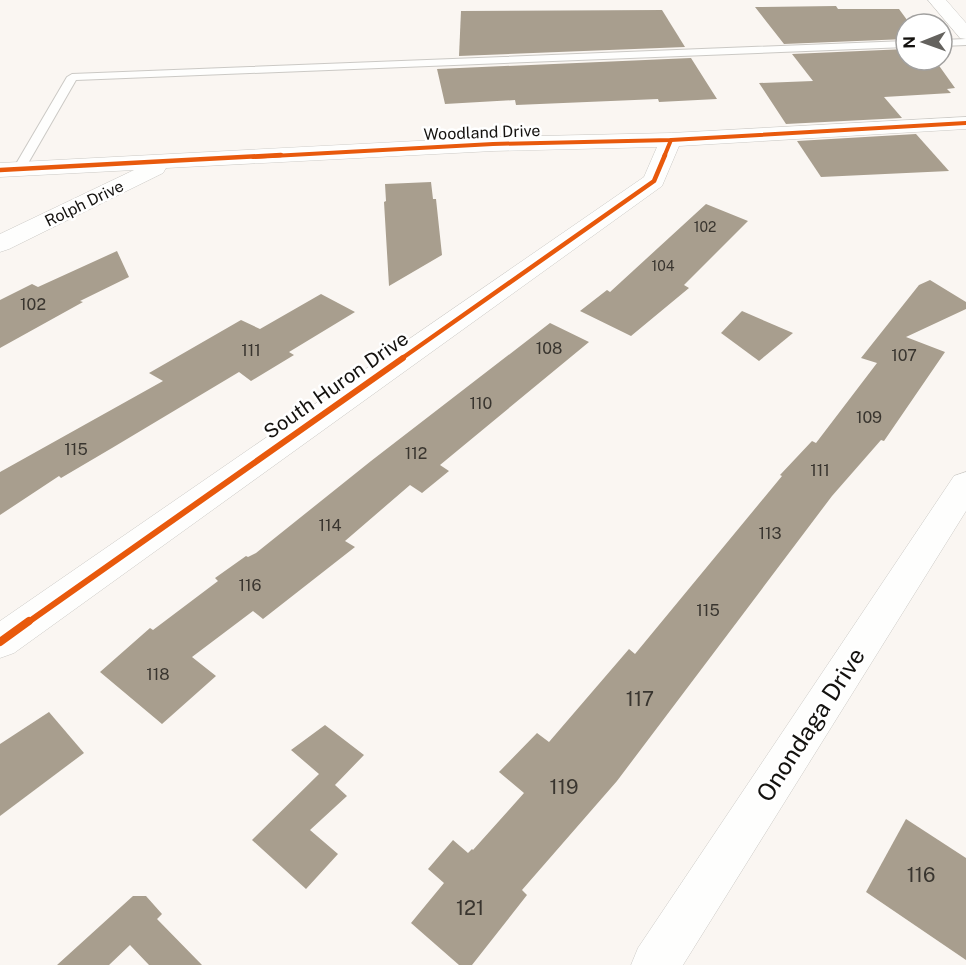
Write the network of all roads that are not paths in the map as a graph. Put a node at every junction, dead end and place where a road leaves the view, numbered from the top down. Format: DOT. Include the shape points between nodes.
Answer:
graph roads {
  1 [pos="938,0"];
  2 [pos="966,34"];
  3 [pos="894,44"];
  4 [pos="966,123"];
  5 [pos="671,140"];
  6 [pos="168,162"];
  7 [pos="10,169"];
  8 [pos="0,244"];
  9 [pos="966,484"];
  10 [pos="0,642"];
  11 [pos="655,965"];
  1 -- 2 [label="street"];
  3 -- 7 [label="lane" via="72,77"];
  4 -- 5 [label="street, Woodland Drive"];
  5 -- 6 [label="street, Woodland Drive" via="493,144"];
  5 -- 10 [label="street, South Huron Drive" via="654,181"];
  6 -- 7 [label="street, Woodland Drive"];
  6 -- 8 [label="street, Rolph Drive"];
  9 -- 11 [label="street, Onondaga Drive"];
}
